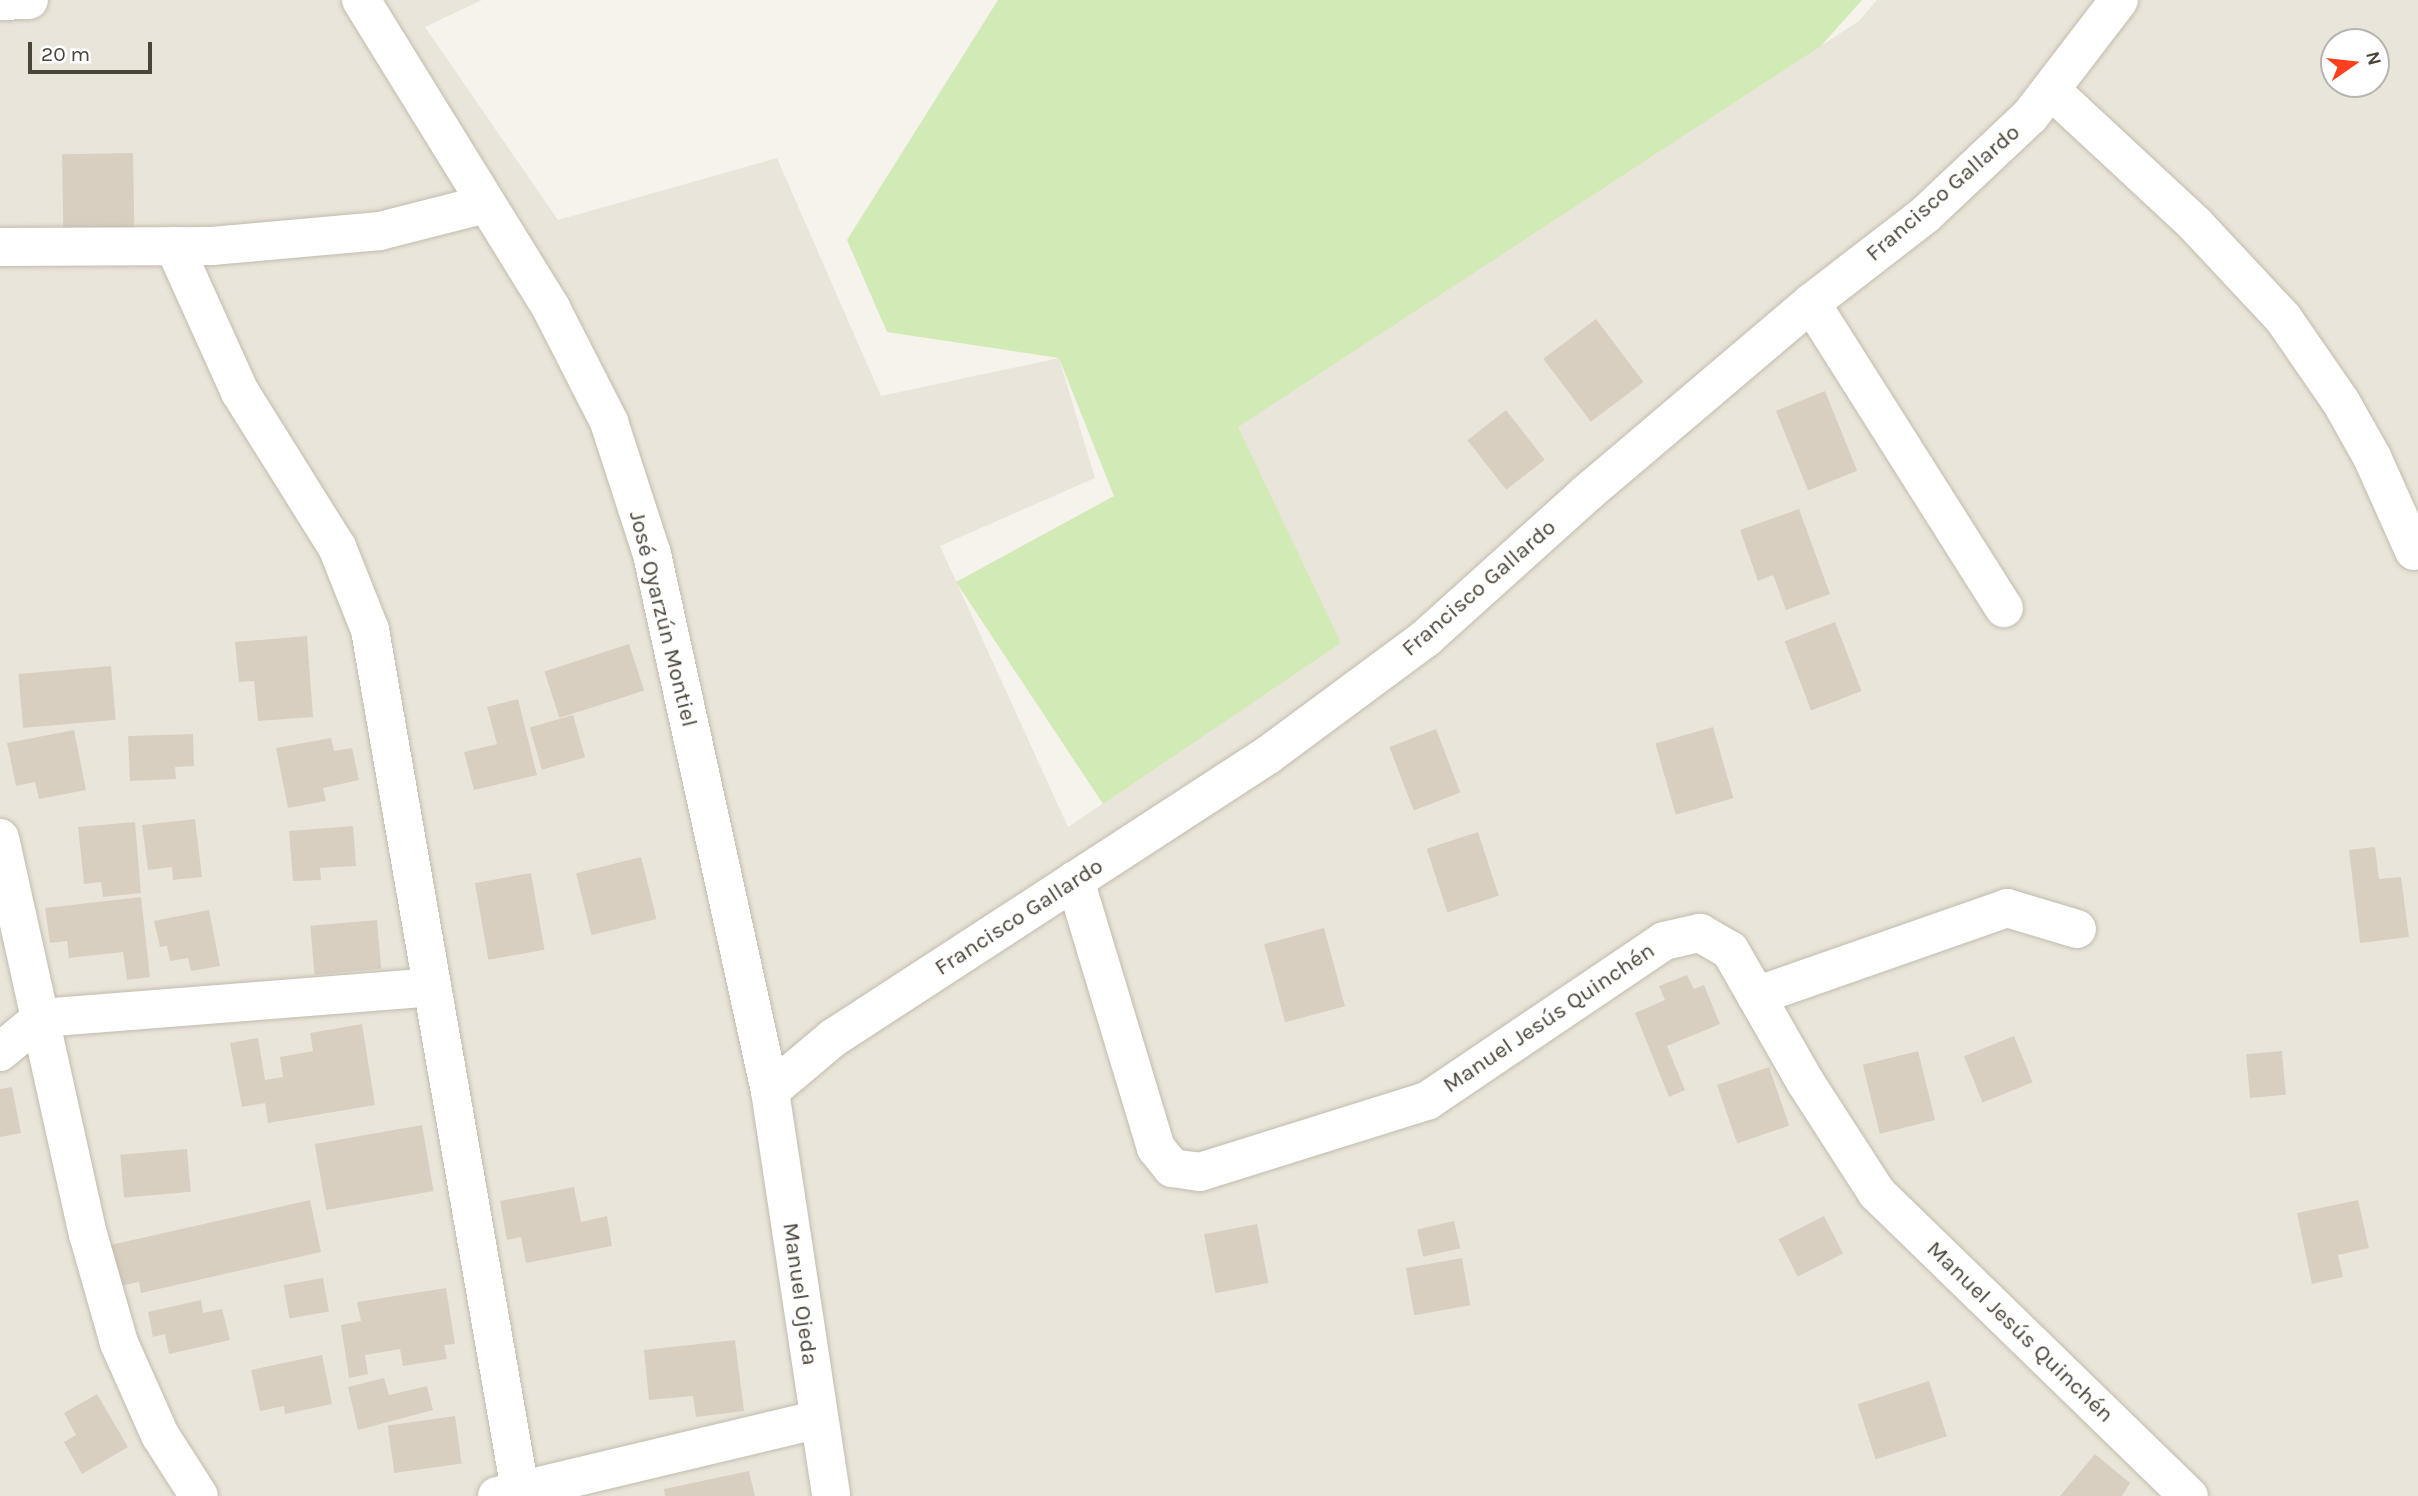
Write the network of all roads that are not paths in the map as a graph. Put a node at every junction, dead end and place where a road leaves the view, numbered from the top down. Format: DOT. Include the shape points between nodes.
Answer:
graph roads {
  1 [pos="29,0"];
  2 [pos="361,0"];
  3 [pos="2119,0"];
  4 [pos="0,1"];
  5 [pos="2052,91"];
  6 [pos="486,204"];
  7 [pos="174,246"];
  8 [pos="0,247"];
  9 [pos="1811,303"];
  10 [pos="2414,551"];
  11 [pos="2004,608"];
  12 [pos="0,838"];
  13 [pos="1075,880"];
  14 [pos="2077,929"];
  15 [pos="432,987"];
  16 [pos="1756,996"];
  17 [pos="41,1018"];
  18 [pos="0,1052"];
  19 [pos="769,1091"];
  20 [pos="817,1420"];
  21 [pos="508,1493"];
  22 [pos="199,1496"];
  23 [pos="831,1496"];
  24 [pos="2189,1496"];
  1 -- 4 [label="street"];
  2 -- 6 [label="street, José Oyarzún Montiel"];
  3 -- 5 [label="street, Francisco Gallardo"];
  5 -- 9 [label="street, Francisco Gallardo" via="1926,214"];
  5 -- 10 [label="street" via="2195,224 2283,317 2366,446"];
  6 -- 7 [label="street" via="380,231"];
  6 -- 19 [label="street, José Oyarzún Montiel" via="551,309 609,422 652,554"];
  7 -- 8 [label="street"];
  7 -- 15 [label="street" via="240,392 337,547 370,630"];
  9 -- 11 [label="street"];
  9 -- 13 [label="street, Francisco Gallardo" via="1587,493 1426,638 1268,755"];
  12 -- 17 [label="street"];
  13 -- 16 [label="street, Manuel Jesús Quinchén" via="1156,1148 1172,1168 1200,1172 1427,1101 1664,941 1700,933 1730,950"];
  13 -- 19 [label="street, Francisco Gallardo" via="833,1038"];
  14 -- 16 [label="street" via="2007,908"];
  15 -- 17 [label="street"];
  15 -- 21 [label="street"];
  16 -- 24 [label="street, Manuel Jesús Quinchén" via="1877,1193"];
  17 -- 18 [label="street"];
  17 -- 22 [label="street" via="88,1234 119,1343 160,1435"];
  19 -- 20 [label="street, Manuel Ojeda"];
  20 -- 21 [label="street"];
  20 -- 23 [label="street, Manuel Ojeda"];
}
